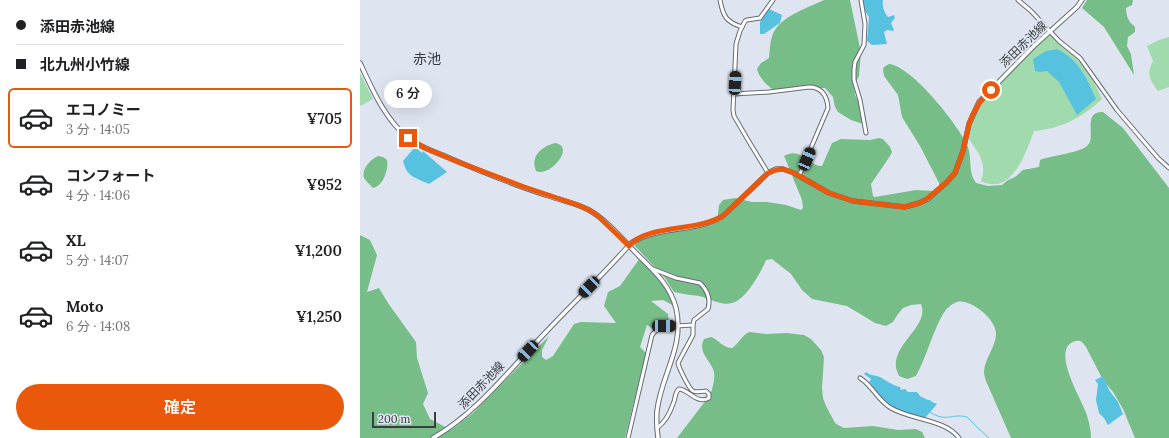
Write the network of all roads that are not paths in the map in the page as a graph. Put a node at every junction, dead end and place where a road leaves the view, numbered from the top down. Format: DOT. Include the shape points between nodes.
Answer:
graph roads {
  1 [pos="720,0"];
  2 [pos="773,0"];
  3 [pos="861,0"];
  4 [pos="1018,0"];
  5 [pos="1082,0"];
  6 [pos="742,27"];
  7 [pos="1050,32"];
  8 [pos="361,66"];
  9 [pos="734,94"];
  10 [pos="866,133"];
  11 [pos="1169,168"];
  12 [pos="768,173"];
  13 [pos="799,176"];
  14 [pos="629,246"];
  15 [pos="653,269"];
  16 [pos="692,325"];
  17 [pos="678,326"];
  18 [pos="860,378"];
  19 [pos="657,428"];
  20 [pos="433,438"];
  21 [pos="628,438"];
  22 [pos="658,438"];
  23 [pos="959,438"];
  1 -- 6 [label="street" via="725,17 731,23"];
  2 -- 6 [label="street" via="762,16 745,21"];
  3 -- 10 [label="street" via="865,24 864,45 855,62 854,80"];
  4 -- 7 [label="street"];
  5 -- 7 [label="main road, 添田赤池線"];
  6 -- 9 [label="street" via="736,44"];
  7 -- 11 [label="street" via="1085,64 1117,110"];
  7 -- 13 [label="main road, 添田赤池線" via="980,102 969,124 955,173 920,203 904,207 853,201 829,193"];
  8 -- 14 [label="main road" via="387,116 413,141 458,162 589,210"];
  9 -- 12 [label="street" via="734,116"];
  9 -- 13 [label="street" via="809,87 823,93 828,108"];
  12 -- 13 [label="main road, 添田赤池線" via="783,169"];
  12 -- 14 [label="main road, 添田赤池線" via="715,221 652,233 639,238"];
  14 -- 15 [label="main road"];
  14 -- 20 [label="main road, 添田赤池線" via="476,407 455,425"];
  15 -- 16 [label="street" via="676,278 697,281 708,293 709,307 695,318"];
  15 -- 17 [label="main road" via="673,296"];
  16 -- 17 [label="street"];
  16 -- 19 [label="street" via="694,334 678,366 691,390 706,391 709,398 694,398 679,389 674,404"];
  17 -- 19 [label="main road" via="676,348 658,404"];
  17 -- 21 [label="street" via="659,327 652,335"];
  18 -- 23 [label="street" via="872,387 887,406 944,427"];
  19 -- 22 [label="main road"];
}
